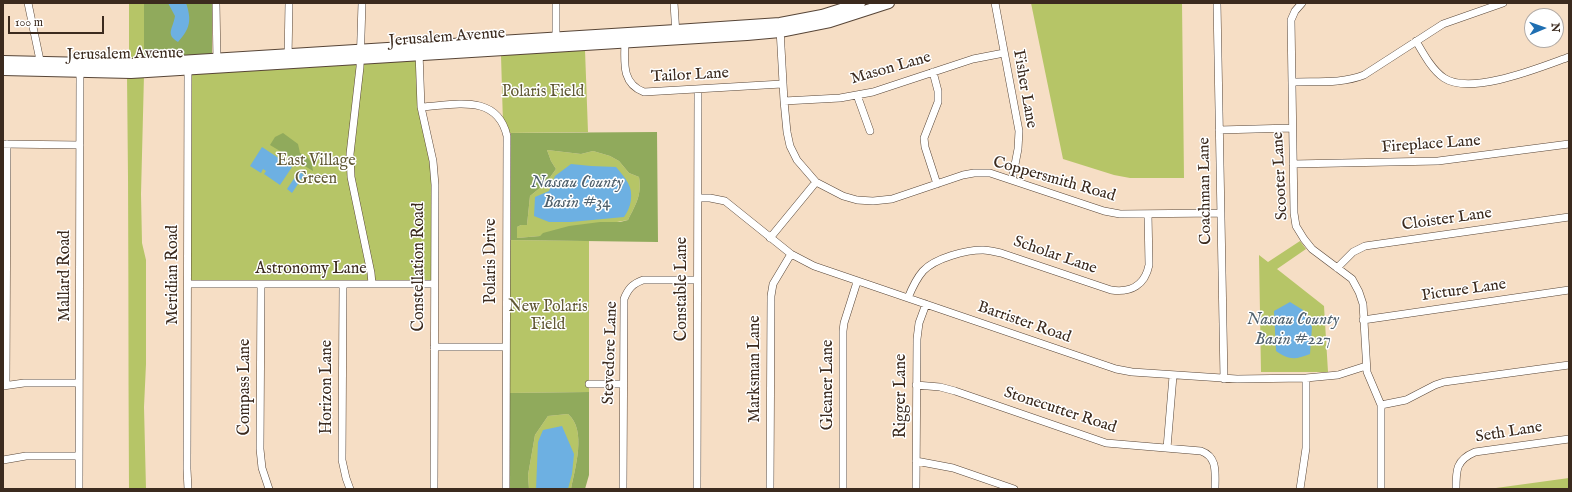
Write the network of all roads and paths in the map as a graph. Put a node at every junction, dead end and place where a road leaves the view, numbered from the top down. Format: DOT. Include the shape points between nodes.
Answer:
graph roads {
  1 [pos="28,3"];
  2 [pos="216,3"];
  3 [pos="289,3"];
  4 [pos="362,3"];
  5 [pos="556,3"];
  6 [pos="674,3"];
  7 [pos="860,3"];
  8 [pos="889,3"];
  9 [pos="994,3"];
  10 [pos="1217,3"];
  11 [pos="1302,3"];
  12 [pos="1503,3"];
  13 [pos="780,28"];
  14 [pos="676,35"];
  15 [pos="625,38"];
  16 [pos="1416,41"];
  17 [pos="556,42"];
  18 [pos="419,51"];
  19 [pos="1004,53"];
  20 [pos="360,54"];
  21 [pos="1569,57"];
  22 [pos="288,59"];
  23 [pos="3,61"];
  24 [pos="217,63"];
  25 [pos="188,65"];
  26 [pos="42,66"];
  27 [pos="80,67"];
  28 [pos="3,70"];
  29 [pos="933,72"];
  30 [pos="1292,82"];
  31 [pos="782,84"];
  32 [pos="698,90"];
  33 [pos="857,95"];
  34 [pos="784,101"];
  35 [pos="421,107"];
  36 [pos="1292,128"];
  37 [pos="1219,130"];
  38 [pos="870,131"];
  39 [pos="5,144"];
  40 [pos="1569,144"];
  41 [pos="80,145"];
  42 [pos="1293,164"];
  43 [pos="1012,180"];
  44 [pos="816,182"];
  45 [pos="937,184"];
  46 [pos="698,198"];
  47 [pos="1221,213"];
  48 [pos="1148,214"];
  49 [pos="1569,217"];
  50 [pos="770,238"];
  51 [pos="791,254"];
  52 [pos="1337,268"];
  53 [pos="697,280"];
  54 [pos="857,282"];
  55 [pos="188,284"];
  56 [pos="261,284"];
  57 [pos="343,284"];
  58 [pos="372,284"];
  59 [pos="434,284"];
  60 [pos="1569,290"];
  61 [pos="908,298"];
  62 [pos="926,304"];
  63 [pos="1364,320"];
  64 [pos="434,347"];
  65 [pos="506,347"];
  66 [pos="1569,365"];
  67 [pos="1366,366"];
  68 [pos="1173,376"];
  69 [pos="1306,378"];
  70 [pos="1224,379"];
  71 [pos="79,383"];
  72 [pos="589,384"];
  73 [pos="623,384"];
  74 [pos="916,385"];
  75 [pos="4,386"];
  76 [pos="1381,405"];
  77 [pos="1569,439"];
  78 [pos="1167,448"];
  79 [pos="79,456"];
  80 [pos="3,460"];
  81 [pos="916,462"];
  82 [pos="79,489"];
  83 [pos="188,489"];
  84 [pos="269,489"];
  85 [pos="350,489"];
  86 [pos="434,489"];
  87 [pos="506,489"];
  88 [pos="623,489"];
  89 [pos="697,489"];
  90 [pos="770,489"];
  91 [pos="843,489"];
  92 [pos="916,489"];
  93 [pos="1014,489"];
  94 [pos="1215,489"];
  95 [pos="1300,489"];
  96 [pos="1381,489"];
  97 [pos="1456,489"];
  1 -- 26 [label="street"];
  2 -- 24 [label="street"];
  3 -- 22 [label="street"];
  4 -- 20 [label="street"];
  5 -- 17 [label="street"];
  6 -- 14 [label="street"];
  7 -- 13 [label="main road, Jerusalem Avenue"];
  8 -- 13 [label="main road, Jerusalem Avenue" via="830,22"];
  9 -- 19 [label="street, Fisher Lane"];
  10 -- 37 [label="street, Coachman Lane"];
  11 -- 30 [label="street, Scooter Lane" via="1291,20"];
  12 -- 16 [label="street" via="1443,24"];
  13 -- 14 [label="main road, Jerusalem Avenue"];
  13 -- 31 [label="street, Coppersmith Road"];
  14 -- 15 [label="main road, Jerusalem Avenue"];
  15 -- 17 [label="main road, Jerusalem Avenue"];
  15 -- 32 [label="street, Tailor Lane" via="625,70 631,86 644,92"];
  16 -- 21 [label="street" via="1444,77 1465,84 1514,76"];
  16 -- 30 [label="street" via="1372,71 1353,79"];
  17 -- 18 [label="main road, Jerusalem Avenue"];
  18 -- 20 [label="main road, Jerusalem Avenue"];
  18 -- 35 [label="street, Constellation Road"];
  19 -- 29 [label="street, Mason Lane" via="973,59"];
  19 -- 43 [label="street, Fisher Lane" via="1019,131"];
  20 -- 22 [label="main road, Jerusalem Avenue"];
  20 -- 58 [label="street" via="350,154 351,177"];
  22 -- 24 [label="main road, Jerusalem Avenue"];
  23 -- 26 [label="main road, Jerusalem Avenue"];
  24 -- 25 [label="main road, Jerusalem Avenue"];
  25 -- 27 [label="main road, Jerusalem Avenue" via="131,64"];
  25 -- 55 [label="street, Meridian Road"];
  26 -- 27 [label="main road, Jerusalem Avenue"];
  26 -- 28 [label="main road, Jerusalem Avenue"];
  27 -- 41 [label="street, Mallard Road"];
  29 -- 33 [label="street, Mason Lane"];
  29 -- 45 [label="street" via="938,102 924,138"];
  30 -- 36 [label="street, Scooter Lane"];
  31 -- 32 [label="street, Tailor Lane"];
  31 -- 34 [label="street, Coppersmith Road"];
  32 -- 46 [label="street, Constable Lane"];
  33 -- 34 [label="street, Mason Lane"];
  33 -- 38 [label="street"];
  34 -- 44 [label="street, Coppersmith Road" via="790,146 797,160"];
  35 -- 59 [label="street, Constellation Road" via="433,161 435,185"];
  35 -- 65 [label="street, Polaris Drive" via="481,105 497,115 505,128"];
  36 -- 37 [label="street"];
  36 -- 42 [label="street, Scooter Lane"];
  37 -- 47 [label="street, Coachman Lane"];
  39 -- 41 [label="street"];
  39 -- 75 [label="street"];
  40 -- 42 [label="street, Fireplace Lane" via="1438,161"];
  41 -- 71 [label="street, Mallard Road"];
  42 -- 52 [label="street, Scooter Lane" via="1296,226 1312,249"];
  43 -- 45 [label="street, Coppersmith Road" via="990,173 974,173"];
  43 -- 48 [label="street, Coppersmith Road" via="1104,210"];
  44 -- 45 [label="street, Coppersmith Road" via="843,196 873,201 892,199"];
  44 -- 50 [label="street"];
  46 -- 50 [label="street, Barrister Road" via="725,201"];
  46 -- 53 [label="street, Constable Lane"];
  47 -- 48 [label="street, Coppersmith Road"];
  47 -- 70 [label="street, Coachman Lane"];
  48 -- 61 [label="street, Scholar Lane" via="1148,271 1139,284 1128,290 1111,290 985,250 970,251 934,263 921,274"];
  49 -- 52 [label="street, Cloister Lane" via="1366,246 1353,252"];
  50 -- 51 [label="street, Barrister Road"];
  51 -- 54 [label="street, Barrister Road" via="814,266"];
  51 -- 90 [label="street, Marksman Lane" via="773,284 771,296"];
  52 -- 63 [label="street, Scooter Lane" via="1352,279 1359,292"];
  53 -- 73 [label="street, Stevedore Lane" via="643,280 630,286 624,300"];
  53 -- 89 [label="street, Constable Lane"];
  54 -- 61 [label="street, Barrister Road"];
  54 -- 91 [label="street, Gleaner Lane" via="843,331"];
  55 -- 56 [label="street, Astronomy Lane"];
  55 -- 83 [label="street, Meridian Road"];
  56 -- 57 [label="street, Astronomy Lane"];
  56 -- 84 [label="street, Compass Lane" via="260,449 262,468"];
  57 -- 58 [label="street, Astronomy Lane"];
  57 -- 85 [label="street, Horizon Lane" via="342,460"];
  58 -- 59 [label="street, Astronomy Lane"];
  59 -- 64 [label="street, Constellation Road"];
  60 -- 63 [label="street, Picture Lane"];
  61 -- 62 [label="street, Barrister Road"];
  62 -- 68 [label="street, Barrister Road" via="1116,369"];
  62 -- 74 [label="street, Rigger Lane" via="917,339"];
  63 -- 67 [label="street, Scooter Lane"];
  64 -- 65 [label="street"];
  64 -- 86 [label="street, Constellation Road"];
  65 -- 87 [label="street, Polaris Drive"];
  66 -- 76 [label="street" via="1444,382 1406,400"];
  67 -- 69 [label="street, Barrister Road" via="1338,375"];
  67 -- 76 [label="street, Scooter Lane"];
  68 -- 70 [label="street, Barrister Road"];
  68 -- 78 [label="street"];
  69 -- 70 [label="street, Barrister Road"];
  69 -- 95 [label="street" via="1306,448"];
  71 -- 75 [label="street" via="24,383"];
  71 -- 79 [label="street, Mallard Road"];
  72 -- 73 [label="street"];
  73 -- 88 [label="street, Stevedore Lane"];
  74 -- 78 [label="street, Stonecutter Road" via="955,391 1106,443"];
  74 -- 81 [label="street, Rigger Lane"];
  76 -- 96 [label="street, Scooter Lane"];
  77 -- 97 [label="street, Seth Lane" via="1474,452 1465,456 1458,465"];
  78 -- 94 [label="street, Stonecutter Road" via="1200,451 1209,455 1215,467"];
  79 -- 80 [label="street" via="26,456"];
  79 -- 82 [label="street, Mallard Road"];
  81 -- 92 [label="street, Rigger Lane"];
  81 -- 93 [label="street" via="953,468"];
}
